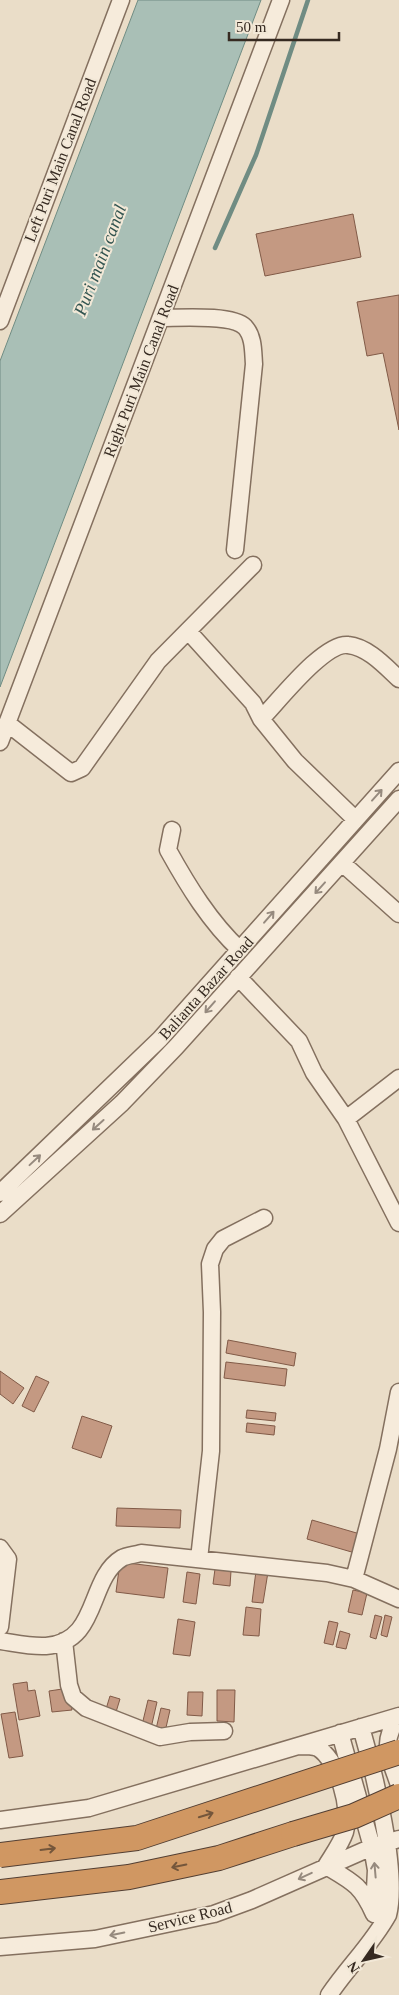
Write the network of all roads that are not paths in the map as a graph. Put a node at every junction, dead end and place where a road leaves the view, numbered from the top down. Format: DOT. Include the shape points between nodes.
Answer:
graph roads {
  1 [pos="121,0"];
  2 [pos="281,0"];
  3 [pos="161,318"];
  4 [pos="0,321"];
  5 [pos="235,550"];
  6 [pos="254,565"];
  7 [pos="188,630"];
  8 [pos="399,680"];
  9 [pos="262,719"];
  10 [pos="7,723"];
  11 [pos="0,742"];
  12 [pos="399,771"];
  13 [pos="399,799"];
  14 [pos="354,820"];
  15 [pos="172,830"];
  16 [pos="342,863"];
  17 [pos="399,914"];
  18 [pos="240,950"];
  19 [pos="238,977"];
  20 [pos="399,1078"];
  21 [pos="346,1119"];
  22 [pos="0,1193"];
  23 [pos="0,1214"];
  24 [pos="396,1217"];
  25 [pos="264,1218"];
  26 [pos="399,1392"];
  27 [pos="0,1548"];
  28 [pos="199,1559"];
  29 [pos="354,1580"];
  30 [pos="399,1599"];
  31 [pos="0,1627"];
  32 [pos="0,1641"];
  33 [pos="64,1641"];
  34 [pos="399,1716"];
  35 [pos="361,1727"];
  36 [pos="224,1732"];
  37 [pos="340,1733"];
  38 [pos="295,1746"];
  39 [pos="399,1752"];
  40 [pos="399,1785"];
  41 [pos="399,1796"];
  42 [pos="0,1820"];
  43 [pos="396,1840"];
  44 [pos="372,1847"];
  45 [pos="0,1855"];
  46 [pos="326,1866"];
  47 [pos="0,1892"];
  48 [pos="399,1901"];
  49 [pos="381,1914"];
  50 [pos="0,1947"];
  51 [pos="329,1995"];
  1 -- 4 [label="street, Left Puri Main Canal Road"];
  2 -- 3 [label="street, Right Puri Main Canal Road"];
  3 -- 5 [label="street" via="233,321 244,326 253,344 254,364"];
  3 -- 10 [label="street, Right Puri Main Canal Road"];
  6 -- 7 [label="street"];
  7 -- 9 [label="street"];
  7 -- 10 [label="street" via="151,669 82,768 71,773"];
  8 -- 9 [label="street" via="366,652 346,644 318,659"];
  9 -- 14 [label="street" via="294,761"];
  10 -- 11 [label="street, Right Puri Main Canal Road"];
  14 -- 12 [label="street, Balianta Bazar Road, one-way"];
  13 -- 16 [label="street, Balianta Bazar Road"];
  18 -- 14 [label="street, Balianta Bazar Road, one-way"];
  15 -- 18 [label="street" via="168,850 184,879 227,938"];
  16 -- 17 [label="street"];
  16 -- 19 [label="street, Balianta Bazar Road, one-way"];
  22 -- 18 [label="street, Balianta Bazar Road, one-way" via="160,1039"];
  19 -- 21 [label="street" via="299,1041 314,1074"];
  19 -- 23 [label="street, Balianta Bazar Road, one-way" via="122,1103"];
  20 -- 21 [label="street"];
  21 -- 24 [label="street"];
  25 -- 28 [label="street" via="223,1240 215,1249 210,1264 210,1451"];
  26 -- 29 [label="street" via="386,1458"];
  27 -- 31 [label="street" via="8,1559"];
  28 -- 29 [label="street" via="327,1573"];
  28 -- 33 [label="street" via="141,1554 123,1557 111,1568 80,1630"];
  29 -- 30 [label="street"];
  32 -- 33 [label="street" via="46,1646"];
  33 -- 36 [label="street" via="71,1691 78,1704 160,1737 190,1732"];
  34 -- 35 [label="street"];
  34 -- 40 [label="street" via="388,1730 387,1745"];
  35 -- 37 [label="street"];
  35 -- 43 [label="street"];
  37 -- 38 [label="street"];
  37 -- 44 [label="street"];
  38 -- 42 [label="street" via="89,1808"];
  38 -- 46 [label="street" via="317,1748 333,1763 342,1788 345,1831"];
  45 -- 39 [label="highway, one-way, bridge" via="137,1838"];
  41 -- 47 [label="highway, one-way, bridge" via="354,1816 219,1858 128,1878"];
  43 -- 44 [label="street, Service Road"];
  43 -- 49 [label="street" via="396,1891"];
  44 -- 46 [label="street, Service Road"];
  49 -- 44 [label="street, one-way"];
  46 -- 49 [label="street" via="365,1892"];
  46 -- 50 [label="street, Service Road, one-way" via="214,1914 95,1939"];
  48 -- 49 [label="street"];
  49 -- 51 [label="street" via="372,1936"];
}
